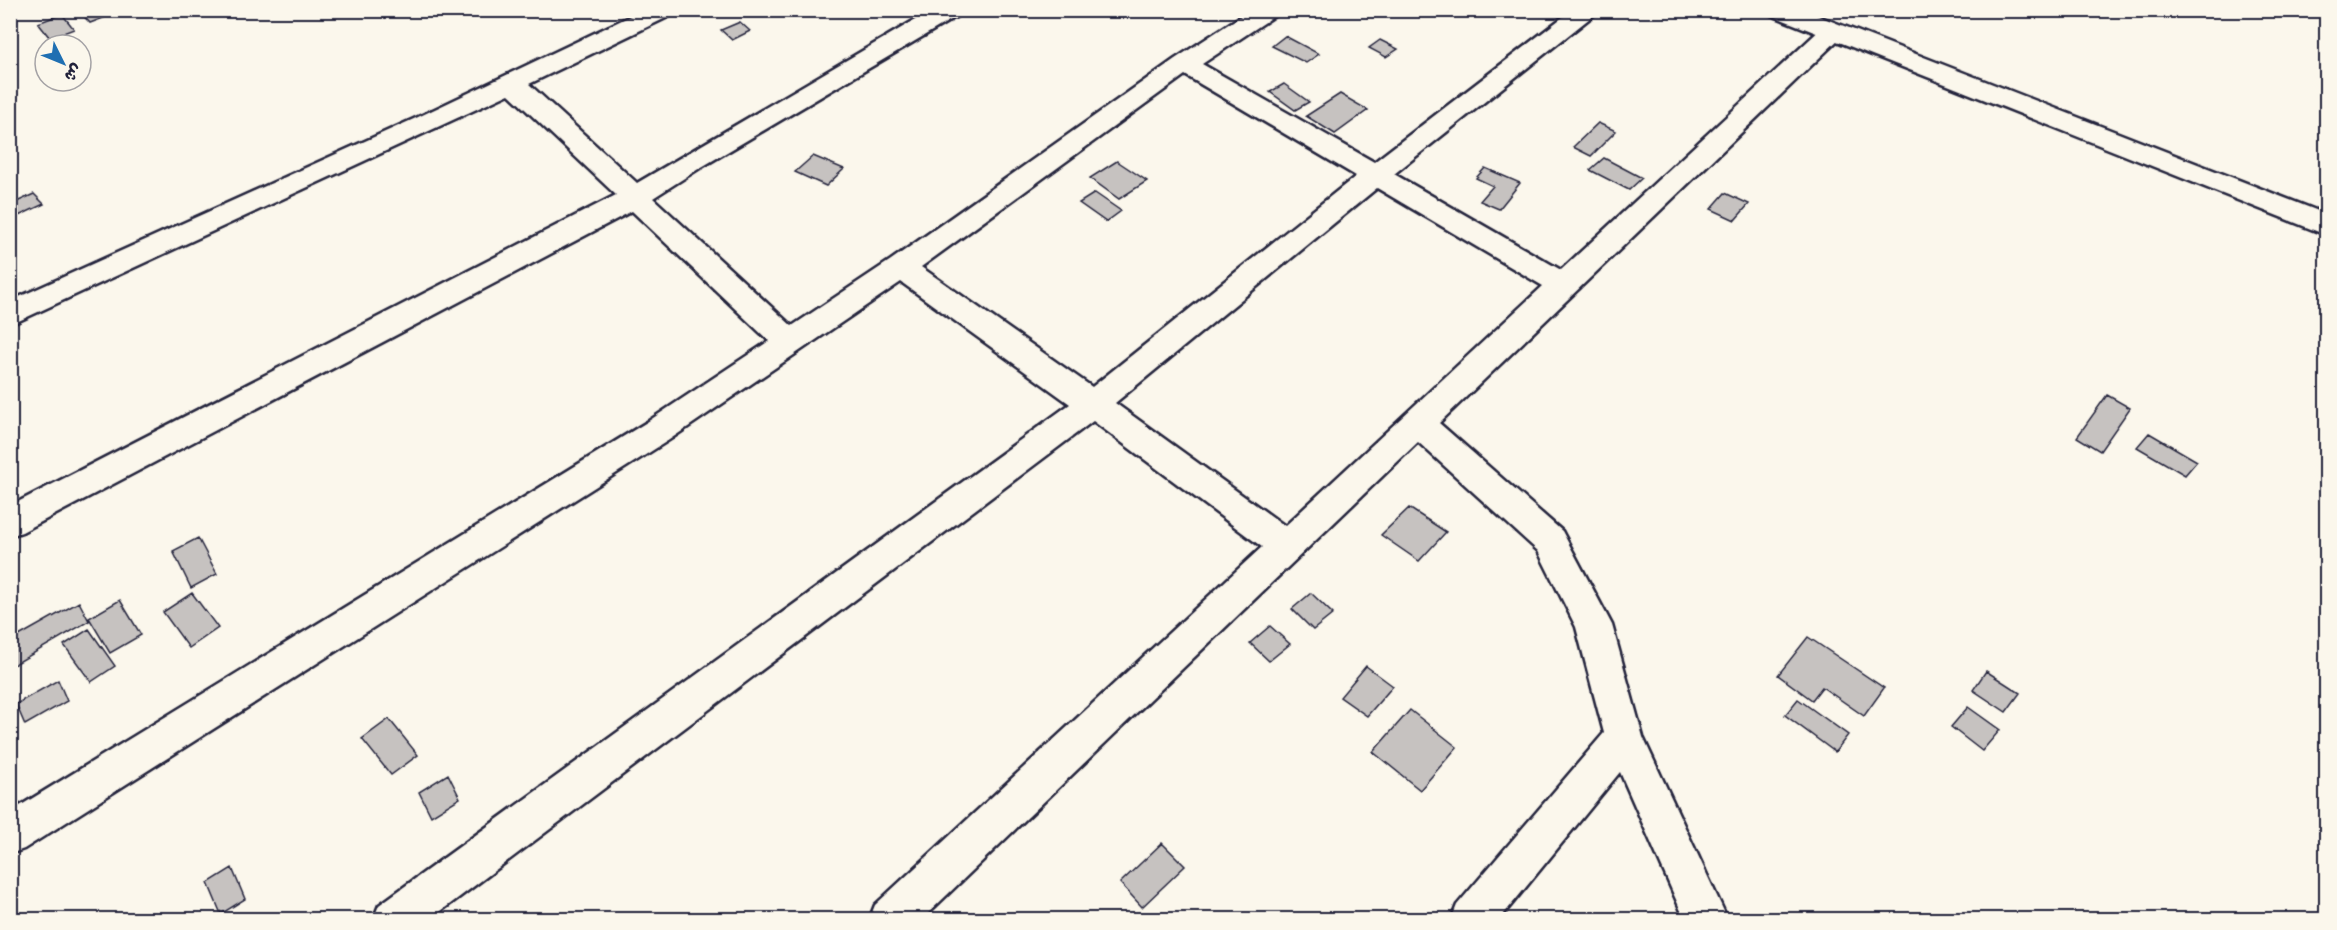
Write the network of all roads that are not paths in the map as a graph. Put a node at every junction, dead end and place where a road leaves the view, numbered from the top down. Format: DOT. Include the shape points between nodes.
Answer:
graph roads {
  1 [pos="950,10"];
  2 [pos="1267,10"];
  3 [pos="1588,10"];
  4 [pos="1780,10"];
  5 [pos="659,11"];
  6 [pos="1833,31"];
  7 [pos="1184,64"];
  8 [pos="511,82"];
  9 [pos="1375,175"];
  10 [pos="635,197"];
  11 [pos="2326,225"];
  12 [pos="901,267"];
  13 [pos="1564,285"];
  14 [pos="10,314"];
  15 [pos="791,343"];
  16 [pos="1093,404"];
  17 [pos="1418,423"];
  18 [pos="10,522"];
  19 [pos="1288,547"];
  20 [pos="1624,738"];
  21 [pos="10,835"];
  22 [pos="394,920"];
  23 [pos="890,920"];
  24 [pos="1472,920"];
  25 [pos="1707,920"];
  1 -- 10 [label="street"];
  2 -- 7 [label="street"];
  3 -- 9 [label="street"];
  4 -- 6 [label="street"];
  5 -- 8 [label="street"];
  6 -- 11 [label="street"];
  6 -- 13 [label="street"];
  7 -- 9 [label="street"];
  7 -- 12 [label="street"];
  8 -- 10 [label="street"];
  8 -- 14 [label="street"];
  9 -- 13 [label="street"];
  9 -- 16 [label="street"];
  10 -- 15 [label="street"];
  10 -- 18 [label="street"];
  12 -- 15 [label="street"];
  12 -- 16 [label="street"];
  13 -- 17 [label="street"];
  15 -- 21 [label="street" via="658,431"];
  16 -- 19 [label="street"];
  16 -- 22 [label="street"];
  17 -- 19 [label="street"];
  17 -- 20 [label="street" via="1550,541 1594,625"];
  19 -- 23 [label="street"];
  20 -- 24 [label="street"];
  20 -- 25 [label="street"];
}
